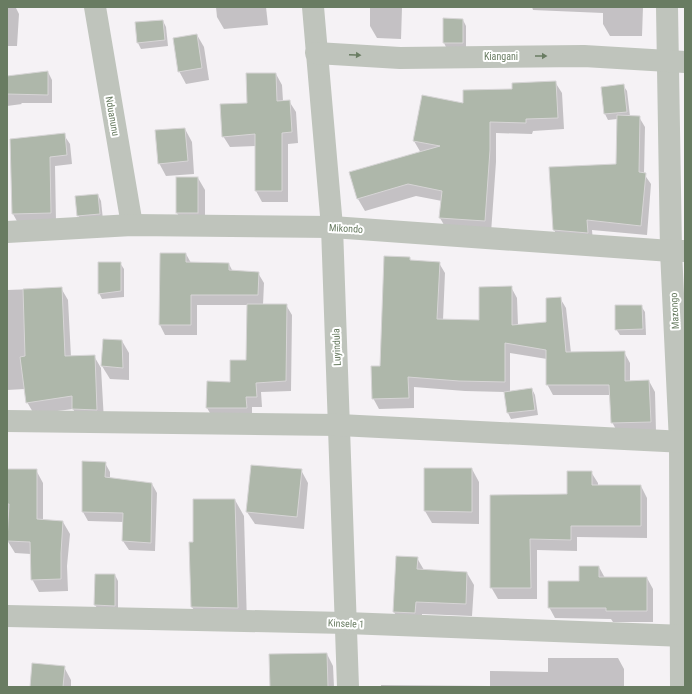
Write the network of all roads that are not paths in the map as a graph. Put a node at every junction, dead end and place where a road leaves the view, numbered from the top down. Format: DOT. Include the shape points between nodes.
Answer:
graph roads {
  1 [pos="94,7"];
  2 [pos="313,7"];
  3 [pos="667,7"];
  4 [pos="316,53"];
  5 [pos="676,62"];
  6 [pos="132,225"];
  7 [pos="332,227"];
  8 [pos="7,232"];
  9 [pos="678,251"];
  10 [pos="7,421"];
  11 [pos="339,425"];
  12 [pos="682,442"];
  13 [pos="7,616"];
  14 [pos="346,623"];
  15 [pos="683,636"];
  16 [pos="348,687"];
  17 [pos="681,687"];
  1 -- 6 [label="street, Nduanunu"];
  2 -- 4 [label="street, Luyindula"];
  3 -- 5 [label="street, Mazongo"];
  4 -- 5 [label="street, Kiangani, one-way" via="400,58 584,56"];
  4 -- 7 [label="street, Luyindula"];
  5 -- 9 [label="street, Mazongo"];
  6 -- 7 [label="street, Mikondo"];
  6 -- 8 [label="street, Mikondo"];
  7 -- 9 [label="street, Mikondo"];
  7 -- 11 [label="street, Luyindula"];
  9 -- 12 [label="street, Mazongo"];
  10 -- 11 [label="street"];
  11 -- 12 [label="street"];
  11 -- 14 [label="street, Luyindula"];
  12 -- 15 [label="street, Mazongo"];
  13 -- 14 [label="street, Kinsele 1"];
  14 -- 15 [label="street, Kinsele 1"];
  14 -- 16 [label="street, Luyindula"];
  15 -- 17 [label="street, Mazongo"];
}
